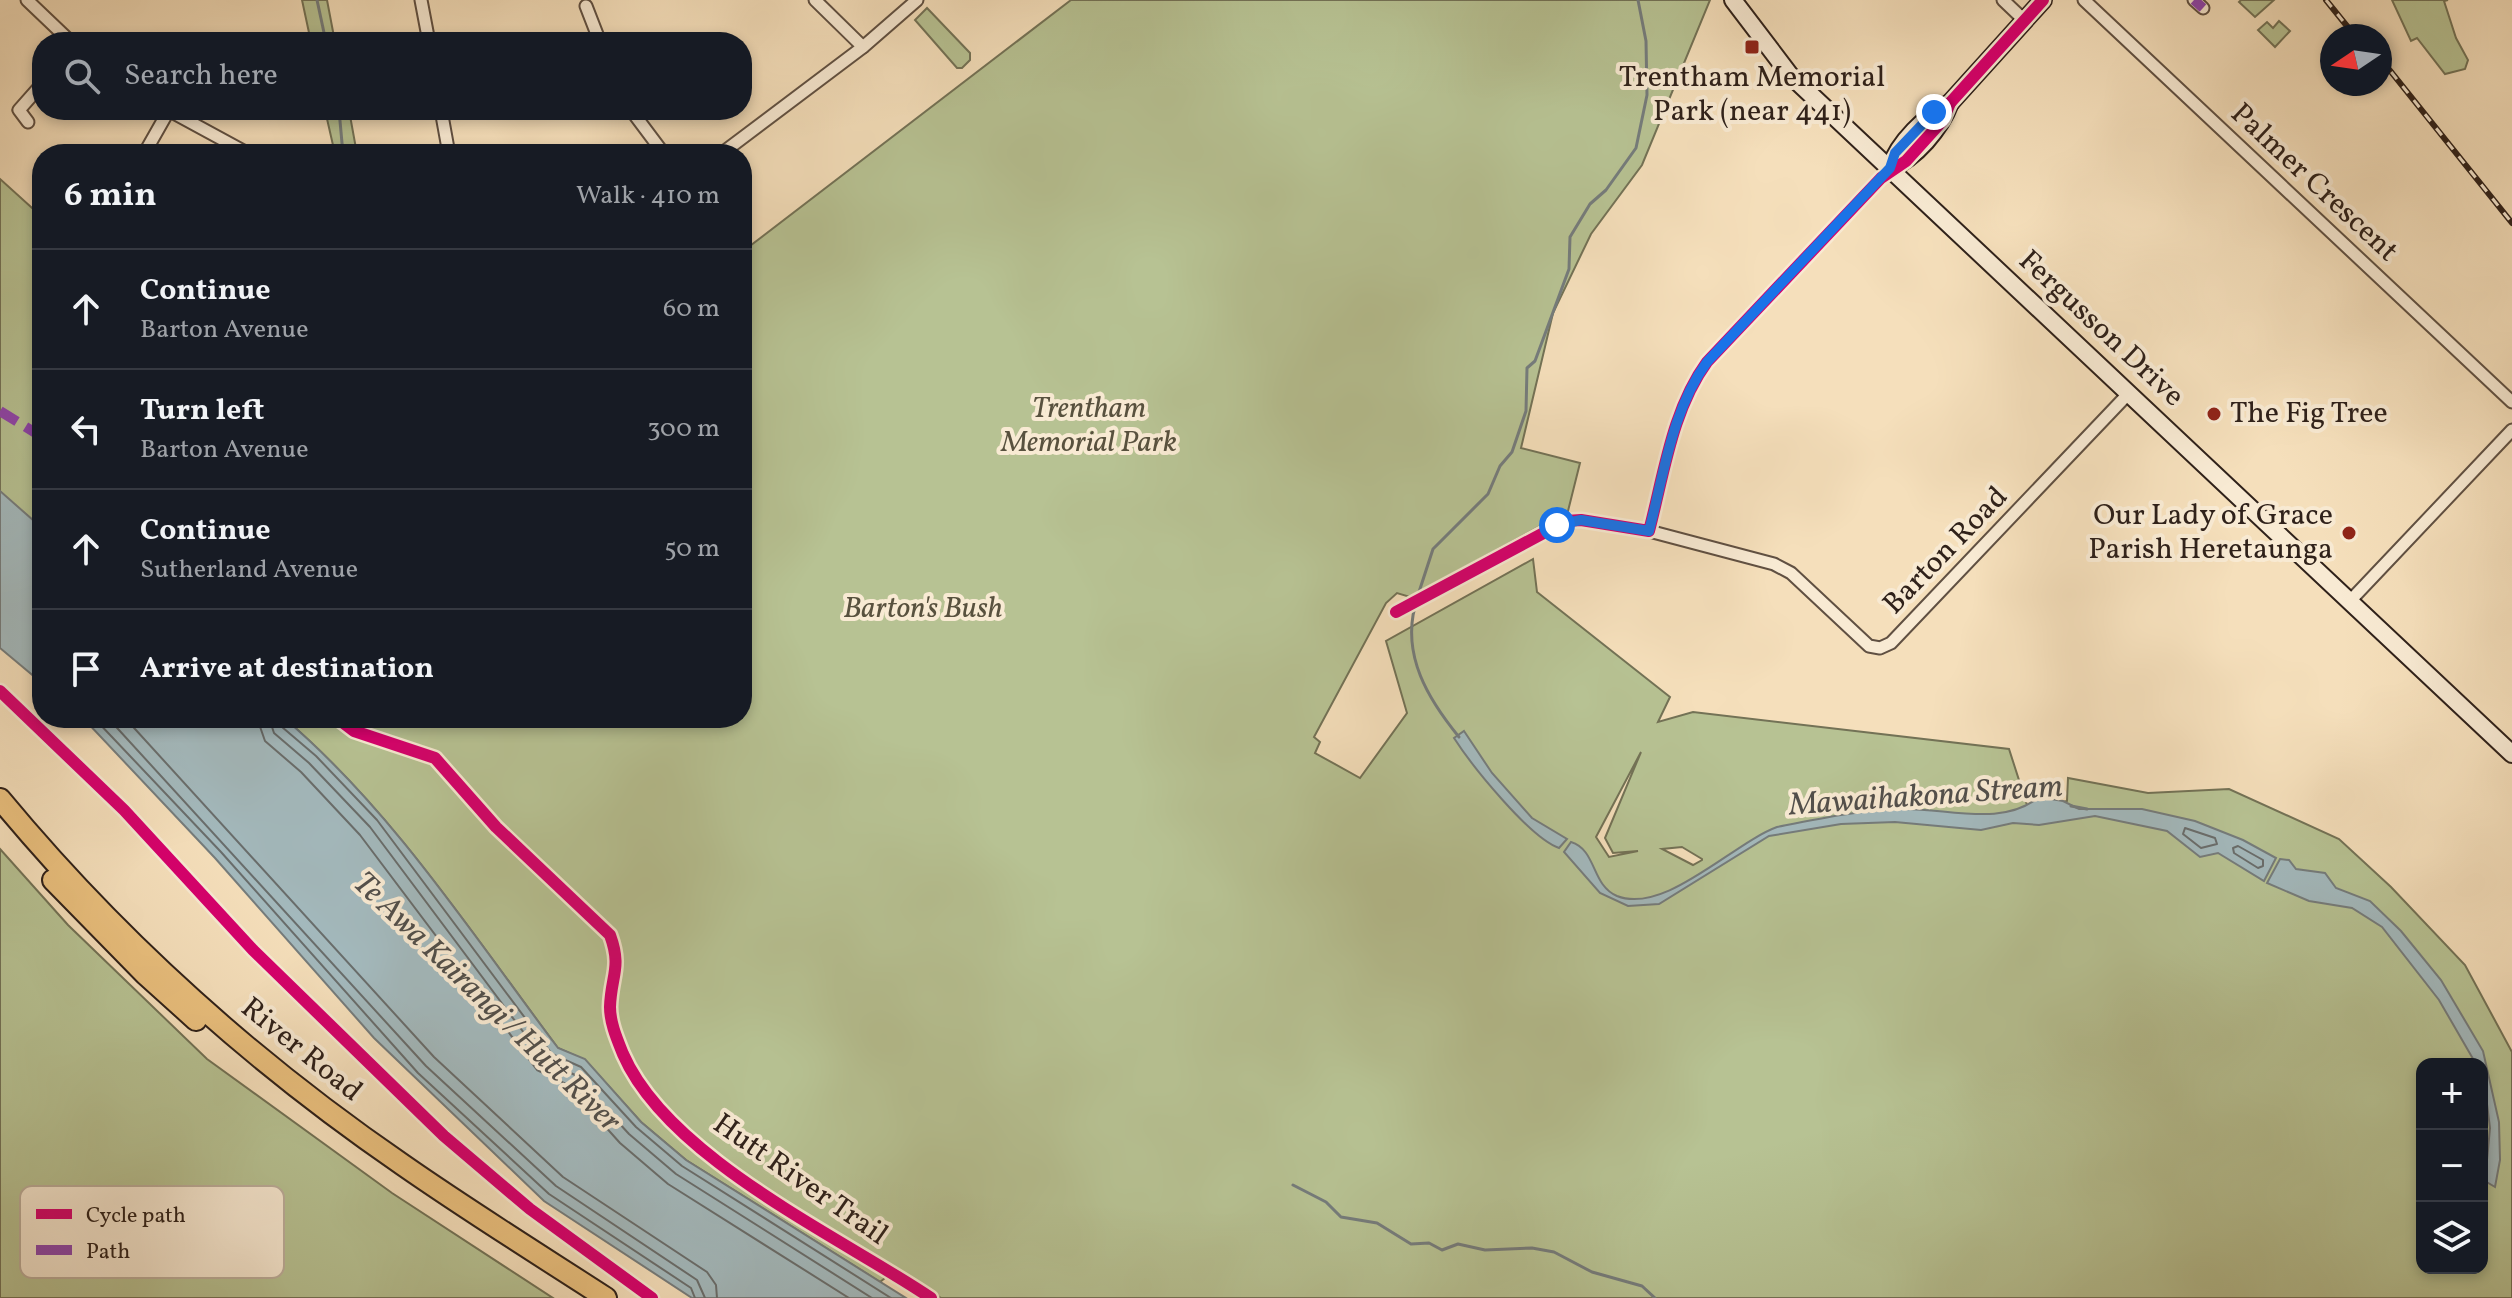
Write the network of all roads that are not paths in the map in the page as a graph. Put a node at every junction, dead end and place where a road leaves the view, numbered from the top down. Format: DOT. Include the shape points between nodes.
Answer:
graph roads {
  1 [pos="27,0"];
  2 [pos="421,0"];
  3 [pos="815,0"];
  4 [pos="917,0"];
  5 [pos="1733,0"];
  6 [pos="2003,0"];
  7 [pos="2043,0"];
  8 [pos="2084,0"];
  9 [pos="586,6"];
  10 [pos="2024,20"];
  11 [pos="61,32"];
  12 [pos="427,32"];
  13 [pos="596,32"];
  14 [pos="863,47"];
  15 [pos="32,95"];
  16 [pos="163,120"];
  17 [pos="186,120"];
  18 [pos="443,120"];
  19 [pos="638,120"];
  20 [pos="28,122"];
  21 [pos="149,144"];
  22 [pos="231,144"];
  23 [pos="447,144"];
  24 [pos="656,144"];
  25 [pos="734,144"];
  26 [pos="1890,168"];
  27 [pos="2129,393"];
  28 [pos="2512,402"];
  29 [pos="2512,430"];
  30 [pos="1649,531"];
  31 [pos="2350,601"];
  32 [pos="1396,612"];
  33 [pos="2512,754"];
  34 [pos="0,799"];
  35 [pos="3,824"];
  36 [pos="583,1298"];
  37 [pos="606,1298"];
  1 -- 11 [label="street"];
  2 -- 12 [label="street"];
  3 -- 14 [label="street"];
  4 -- 14 [label="street"];
  5 -- 26 [label="main road, Fergusson Drive" via="1778,63"];
  6 -- 10 [label="street"];
  7 -- 10 [label="main road"];
  8 -- 28 [label="street, Palmer Crescent"];
  9 -- 13 [label="street"];
  10 -- 26 [label="main road" via="1950,103 1934,112 1895,153"];
  14 -- 25 [label="street"];
  15 -- 20 [label="street" via="19,110"];
  16 -- 21 [label="street"];
  17 -- 22 [label="street"];
  18 -- 23 [label="street"];
  19 -- 24 [label="street"];
  26 -- 27 [label="main road, Fergusson Drive"];
  26 -- 30 [label="street" via="1691,384"];
  27 -- 30 [label="street, Barton Road" via="1891,643 1880,648 1869,646 1805,584 1774,564"];
  27 -- 31 [label="main road, Fergusson Drive"];
  29 -- 31 [label="street"];
  30 -- 32 [label="street" via="1566,521"];
  31 -- 33 [label="main road, Fergusson Drive"];
  34 -- 37 [label="highway, River Road" via="113,924 256,1054 402,1165"];
  35 -- 36 [label="highway, River Road" via="106,937 249,1064 348,1140"];
}
